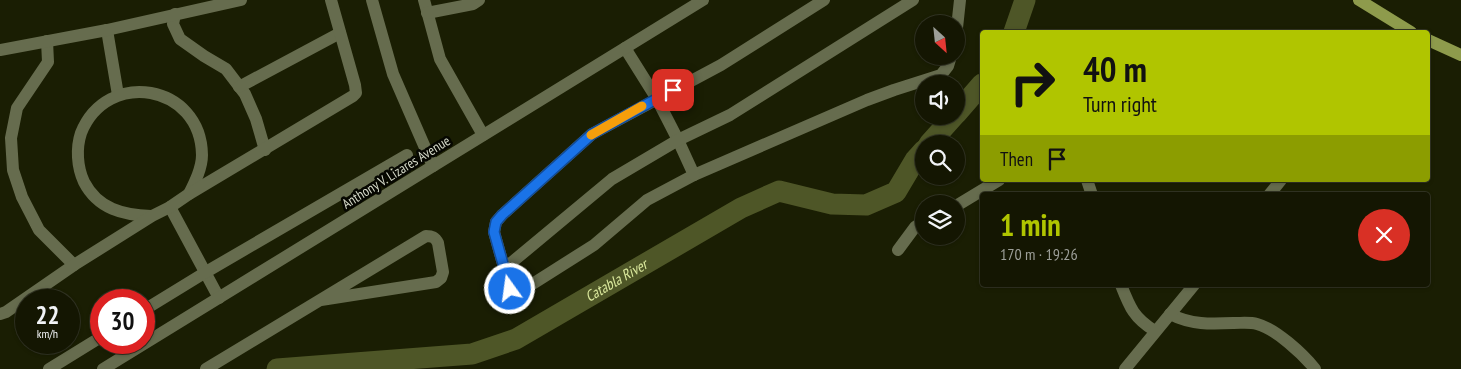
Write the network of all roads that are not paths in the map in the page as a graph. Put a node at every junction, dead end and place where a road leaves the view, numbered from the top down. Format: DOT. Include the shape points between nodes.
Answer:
graph roads {
  1 [pos="241,0"];
  2 [pos="331,0"];
  3 [pos="372,0"];
  4 [pos="424,0"];
  5 [pos="480,0"];
  6 [pos="703,0"];
  7 [pos="824,0"];
  8 [pos="913,0"];
  9 [pos="960,0"];
  10 [pos="1359,0"];
  11 [pos="427,13"];
  12 [pos="175,14"];
  13 [pos="958,15"];
  14 [pos="107,30"];
  15 [pos="1403,30"];
  16 [pos="340,33"];
  17 [pos="47,41"];
  18 [pos="1430,41"];
  19 [pos="625,48"];
  20 [pos="0,50"];
  21 [pos="1461,55"];
  22 [pos="948,65"];
  23 [pos="239,86"];
  24 [pos="118,95"];
  25 [pos="657,98"];
  26 [pos="483,136"];
  27 [pos="678,140"];
  28 [pos="265,150"];
  29 [pos="407,155"];
  30 [pos="433,166"];
  31 [pos="694,175"];
  32 [pos="996,182"];
  33 [pos="1279,182"];
  34 [pos="1271,192"];
  35 [pos="189,194"];
  36 [pos="965,201"];
  37 [pos="170,207"];
  38 [pos="152,216"];
  39 [pos="915,227"];
  40 [pos="898,250"];
  41 [pos="74,265"];
  42 [pos="505,268"];
  43 [pos="206,272"];
  44 [pos="1122,287"];
  45 [pos="1192,287"];
  46 [pos="219,298"];
  47 [pos="321,300"];
  48 [pos="155,303"];
  49 [pos="0,314"];
  50 [pos="1170,314"];
  51 [pos="1155,332"];
  52 [pos="90,344"];
  53 [pos="118,365"];
  54 [pos="49,369"];
  55 [pos="103,369"];
  56 [pos="206,369"];
  57 [pos="1125,369"];
  58 [pos="1315,369"];
  1 -- 12 [label="street"];
  2 -- 16 [label="street"];
  3 -- 30 [label="street" via="393,74"];
  4 -- 11 [label="street"];
  5 -- 11 [label="street"];
  6 -- 19 [label="street, Anthony V. Lizares Avenue"];
  7 -- 25 [label="street" via="721,65"];
  8 -- 27 [label="street" via="730,115"];
  9 -- 13 [label="street"];
  10 -- 15 [label="main road"];
  11 -- 26 [label="street" via="440,59"];
  12 -- 14 [label="street"];
  12 -- 23 [label="street" via="173,24 180,39 226,69"];
  14 -- 17 [label="street"];
  14 -- 24 [label="street"];
  16 -- 23 [label="street"];
  16 -- 28 [label="street" via="356,93"];
  17 -- 20 [label="street"];
  17 -- 41 [label="street" via="48,62 18,108 11,138 13,170 39,230"];
  18 -- 21 [label="main road"];
  19 -- 25 [label="street"];
  19 -- 26 [label="street, Anthony V. Lizares Avenue"];
  22 -- 31 [label="street" via="941,75 867,100"];
  23 -- 28 [label="street" via="256,119"];
  24 -- 35 [label="street" via="138,91 158,94 176,103 191,117 200,135 202,156"];
  24 -- 38 [label="street" via="100,106 86,121 78,141 78,162 84,181 96,198 113,210"];
  25 -- 27 [label="street"];
  25 -- 42 [label="street" via="592,134 502,215 494,232"];
  26 -- 30 [label="street, Anthony V. Lizares Avenue"];
  27 -- 31 [label="street"];
  27 -- 42 [label="street" via="612,179"];
  28 -- 35 [label="street"];
  29 -- 43 [label="street"];
  30 -- 46 [label="street, Anthony V. Lizares Avenue"];
  31 -- 42 [label="street" via="647,200 594,244 523,290 514,292 510,289"];
  32 -- 36 [label="street"];
  33 -- 34 [label="street"];
  35 -- 37 [label="street"];
  37 -- 38 [label="street"];
  37 -- 43 [label="street"];
  38 -- 41 [label="street"];
  39 -- 40 [label="street"];
  41 -- 49 [label="street"];
  43 -- 46 [label="street"];
  43 -- 48 [label="street"];
  44 -- 51 [label="street" via="1131,310"];
  45 -- 50 [label="street"];
  46 -- 53 [label="street, Anthony V. Lizares Avenue"];
  47 -- 47 [label="street" via="436,282 443,272 436,239 426,236"];
  47 -- 56 [label="street"];
  50 -- 51 [label="street"];
  50 -- 58 [label="street" via="1199,324 1259,324 1292,345"];
  51 -- 57 [label="street"];
  52 -- 54 [label="street"];
  53 -- 55 [label="street, Anthony V. Lizares Avenue"];
}
